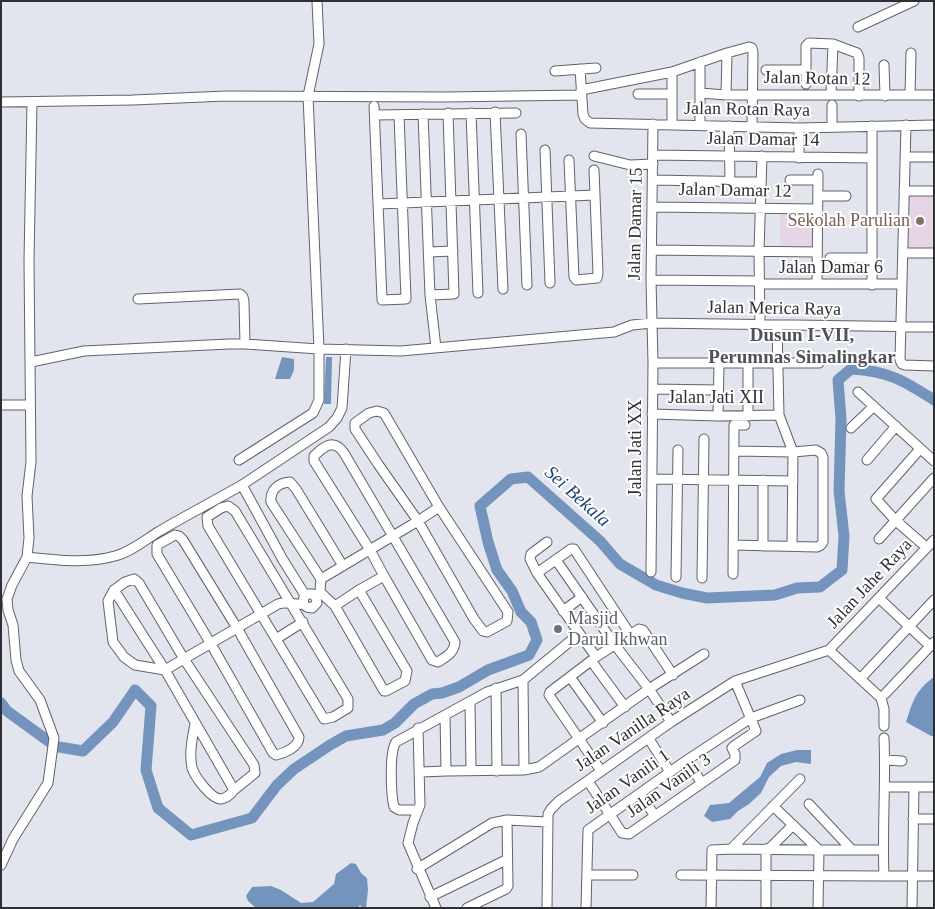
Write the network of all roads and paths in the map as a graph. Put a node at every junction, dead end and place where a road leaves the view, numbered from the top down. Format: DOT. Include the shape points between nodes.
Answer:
graph roads {
  1 [pos="318,1"];
  2 [pos="914,1"];
  3 [pos="858,27"];
  4 [pos="833,44"];
  5 [pos="727,53"];
  6 [pos="911,53"];
  7 [pos="700,62"];
  8 [pos="884,65"];
  9 [pos="596,68"];
  10 [pos="580,69"];
  11 [pos="766,70"];
  12 [pos="806,70"];
  13 [pos="555,71"];
  14 [pos="672,72"];
  15 [pos="806,84"];
  16 [pos="581,93"];
  17 [pos="700,93"];
  18 [pos="638,94"];
  19 [pos="672,94"];
  20 [pos="752,94"];
  21 [pos="910,95"];
  22 [pos="934,95"];
  23 [pos="308,96"];
  24 [pos="726,96"];
  25 [pos="858,96"];
  26 [pos="885,96"];
  27 [pos="831,100"];
  28 [pos="1,102"];
  29 [pos="32,102"];
  30 [pos="495,112"];
  31 [pos="448,113"];
  32 [pos="471,113"];
  33 [pos="516,113"];
  34 [pos="423,114"];
  35 [pos="399,115"];
  36 [pos="653,124"];
  37 [pos="700,124"];
  38 [pos="672,125"];
  39 [pos="934,125"];
  40 [pos="730,126"];
  41 [pos="752,126"];
  42 [pos="872,126"];
  43 [pos="906,126"];
  44 [pos="832,127"];
  45 [pos="799,128"];
  46 [pos="520,134"];
  47 [pos="544,150"];
  48 [pos="594,156"];
  49 [pos="730,156"];
  50 [pos="762,156"];
  51 [pos="905,157"];
  52 [pos="934,157"];
  53 [pos="799,158"];
  54 [pos="872,158"];
  55 [pos="569,160"];
  56 [pos="653,160"];
  57 [pos="594,170"];
  58 [pos="653,180"];
  59 [pos="790,180"];
  60 [pos="730,181"];
  61 [pos="761,182"];
  62 [pos="934,191"];
  63 [pos="904,192"];
  64 [pos="595,195"];
  65 [pos="571,196"];
  66 [pos="818,196"];
  67 [pos="846,196"];
  68 [pos="547,197"];
  69 [pos="499,198"];
  70 [pos="523,198"];
  71 [pos="475,200"];
  72 [pos="450,201"];
  73 [pos="426,202"];
  74 [pos="402,203"];
  75 [pos="379,204"];
  76 [pos="653,207"];
  77 [pos="760,208"];
  78 [pos="817,208"];
  79 [pos="652,250"];
  80 [pos="452,251"];
  81 [pos="759,251"];
  82 [pos="429,252"];
  83 [pos="817,252"];
  84 [pos="903,253"];
  85 [pos="934,253"];
  86 [pos="830,258"];
  87 [pos="872,258"];
  88 [pos="651,280"];
  89 [pos="760,282"];
  90 [pos="550,283"];
  91 [pos="817,284"];
  92 [pos="902,284"];
  93 [pos="527,285"];
  94 [pos="872,285"];
  95 [pos="503,288"];
  96 [pos="478,294"];
  97 [pos="430,296"];
  98 [pos="138,299"];
  99 [pos="652,324"];
  100 [pos="760,326"];
  101 [pos="777,326"];
  102 [pos="902,326"];
  103 [pos="934,327"];
  104 [pos="245,344"];
  105 [pos="436,348"];
  106 [pos="319,350"];
  107 [pos="346,350"];
  108 [pos="31,362"];
  109 [pos="653,363"];
  110 [pos="719,363"];
  111 [pos="748,363"];
  112 [pos="819,363"];
  113 [pos="777,364"];
  114 [pos="933,367"];
  115 [pos="652,389"];
  116 [pos="718,390"];
  117 [pos="858,392"];
  118 [pos="1,405"];
  119 [pos="30,405"];
  120 [pos="874,406"];
  121 [pos="652,414"];
  122 [pos="779,415"];
  123 [pos="718,416"];
  124 [pos="746,420"];
  125 [pos="896,426"];
  126 [pos="852,428"];
  127 [pos="704,439"];
  128 [pos="920,449"];
  129 [pos="678,450"];
  130 [pos="734,451"];
  131 [pos="793,452"];
  132 [pos="238,460"];
  133 [pos="867,460"];
  134 [pos="934,461"];
  135 [pos="678,478"];
  136 [pos="934,478"];
  137 [pos="652,479"];
  138 [pos="704,480"];
  139 [pos="734,480"];
  140 [pos="763,480"];
  141 [pos="793,481"];
  142 [pos="242,485"];
  143 [pos="439,507"];
  144 [pos="895,520"];
  145 [pos="418,521"];
  146 [pos="393,536"];
  147 [pos="879,539"];
  148 [pos="934,540"];
  149 [pos="547,542"];
  150 [pos="733,545"];
  151 [pos="763,546"];
  152 [pos="792,546"];
  153 [pos="926,547"];
  154 [pos="370,550"];
  155 [pos="27,557"];
  156 [pos="556,560"];
  157 [pos="343,566"];
  158 [pos="651,572"];
  159 [pos="537,573"];
  160 [pos="733,574"];
  161 [pos="384,576"];
  162 [pos="676,578"];
  163 [pos="702,578"];
  164 [pos="321,579"];
  165 [pos="114,590"];
  166 [pos="359,590"];
  167 [pos="318,594"];
  168 [pos="582,597"];
  169 [pos="304,599"];
  170 [pos="880,599"];
  171 [pos="934,600"];
  172 [pos="291,602"];
  173 [pos="335,606"];
  174 [pos="563,611"];
  175 [pos="262,614"];
  176 [pos="303,622"];
  177 [pos="909,626"];
  178 [pos="237,628"];
  179 [pos="579,634"];
  180 [pos="630,634"];
  181 [pos="276,639"];
  182 [pos="211,644"];
  183 [pos="932,644"];
  184 [pos="615,645"];
  185 [pos="829,650"];
  186 [pos="704,654"];
  187 [pos="184,659"];
  188 [pos="594,660"];
  189 [pos="165,670"];
  190 [pos="672,675"];
  191 [pos="570,677"];
  192 [pos="860,679"];
  193 [pos="523,680"];
  194 [pos="735,681"];
  195 [pos="496,688"];
  196 [pos="649,689"];
  197 [pos="885,694"];
  198 [pos="800,700"];
  199 [pos="470,702"];
  200 [pos="625,707"];
  201 [pos="445,715"];
  202 [pos="751,718"];
  203 [pos="671,722"];
  204 [pos="602,723"];
  205 [pos="196,724"];
  206 [pos="884,726"];
  207 [pos="418,728"];
  208 [pos="884,738"];
  209 [pos="579,739"];
  210 [pos="649,739"];
  211 [pos="687,760"];
  212 [pos="885,760"];
  213 [pos="902,761"];
  214 [pos="446,770"];
  215 [pos="471,770"];
  216 [pos="524,770"];
  217 [pos="497,771"];
  218 [pos="602,771"];
  219 [pos="420,772"];
  220 [pos="670,772"];
  221 [pos="800,779"];
  222 [pos="588,781"];
  223 [pos="701,782"];
  224 [pos="885,787"];
  225 [pos="914,787"];
  226 [pos="934,787"];
  227 [pos="234,790"];
  228 [pos="640,794"];
  229 [pos="809,804"];
  230 [pos="773,806"];
  231 [pos="418,810"];
  232 [pos="611,815"];
  233 [pos="655,816"];
  234 [pos="913,819"];
  235 [pos="934,819"];
  236 [pos="507,820"];
  237 [pos="548,822"];
  238 [pos="793,826"];
  239 [pos="731,849"];
  240 [pos="768,849"];
  241 [pos="819,850"];
  242 [pos="852,850"];
  243 [pos="883,850"];
  244 [pos="506,860"];
  245 [pos="1,865"];
  246 [pos="418,869"];
  247 [pos="588,875"];
  248 [pos="633,875"];
  249 [pos="681,875"];
  250 [pos="710,875"];
  251 [pos="765,876"];
  252 [pos="819,876"];
  253 [pos="884,876"];
  254 [pos="934,876"];
  255 [pos="914,877"];
  256 [pos="430,896"];
  257 [pos="436,908"];
  258 [pos="466,908"];
  259 [pos="547,908"];
  260 [pos="586,908"];
  261 [pos="711,908"];
  262 [pos="766,908"];
  263 [pos="818,908"];
  264 [pos="912,908"];
  1 -- 23 [label="street" via="319,44"];
  2 -- 3 [label="street"];
  4 -- 12 [label="street" via="809,44 805,50"];
  4 -- 25 [label="street" via="857,53"];
  4 -- 27 [label="street"];
  5 -- 7 [label="street"];
  5 -- 20 [label="street" via="752,48"];
  5 -- 24 [label="street"];
  6 -- 21 [label="street"];
  7 -- 14 [label="street"];
  7 -- 17 [label="street"];
  8 -- 26 [label="street"];
  9 -- 10 [label="street"];
  10 -- 13 [label="street"];
  10 -- 16 [label="street"];
  11 -- 12 [label="street"];
  12 -- 15 [label="street"];
  14 -- 16 [label="street"];
  14 -- 19 [label="street"];
  16 -- 23 [label="street" via="446,97"];
  16 -- 36 [label="street, Jalan Rotan Raya" via="583,114 590,123"];
  17 -- 24 [label="street, Jalan Rotan 12"];
  17 -- 37 [label="street"];
  18 -- 19 [label="street"];
  19 -- 38 [label="street"];
  20 -- 24 [label="street, Jalan Rotan 12"];
  20 -- 27 [label="street, Jalan Rotan 12"];
  20 -- 41 [label="street"];
  21 -- 22 [label="street, Jalan Rotan 12"];
  21 -- 26 [label="street, Jalan Rotan 12"];
  23 -- 29 [label="street"];
  23 -- 106 [label="street"];
  25 -- 26 [label="street, Jalan Rotan 12"];
  25 -- 27 [label="street, Jalan Rotan 12"];
  27 -- 44 [label="street"];
  28 -- 29 [label="street"];
  29 -- 108 [label="street"];
  30 -- 32 [label="street"];
  30 -- 33 [label="street"];
  30 -- 69 [label="street"];
  31 -- 32 [label="street"];
  31 -- 34 [label="street"];
  31 -- 72 [label="street"];
  32 -- 71 [label="street"];
  34 -- 35 [label="street"];
  34 -- 73 [label="street"];
  35 -- 74 [label="street"];
  35 -- 75 [label="street" via="374,110"];
  36 -- 38 [label="street, Jalan Rotan Raya"];
  36 -- 56 [label="street, Jalan Damar 15"];
  37 -- 38 [label="street, Jalan Rotan Raya"];
  37 -- 40 [label="street, Jalan Rotan Raya"];
  39 -- 43 [label="street, Jalan Rotan Raya"];
  40 -- 41 [label="street, Jalan Rotan Raya"];
  40 -- 49 [label="street"];
  41 -- 45 [label="street, Jalan Rotan Raya"];
  42 -- 43 [label="street, Jalan Rotan Raya"];
  42 -- 44 [label="street, Jalan Rotan Raya"];
  42 -- 54 [label="street"];
  43 -- 51 [label="street"];
  44 -- 45 [label="street, Jalan Rotan Raya"];
  45 -- 53 [label="street"];
  46 -- 70 [label="street"];
  47 -- 68 [label="street"];
  48 -- 56 [label="street, Jalan Damar 14" via="630,164"];
  49 -- 50 [label="street, Jalan Damar 14"];
  49 -- 56 [label="street, Jalan Damar 14"];
  49 -- 60 [label="street"];
  50 -- 53 [label="street, Jalan Damar 14"];
  50 -- 61 [label="street"];
  51 -- 52 [label="street"];
  51 -- 63 [label="street"];
  53 -- 54 [label="street, Jalan Damar 14"];
  54 -- 87 [label="street"];
  55 -- 65 [label="street"];
  56 -- 58 [label="street, Jalan Damar 15"];
  57 -- 64 [label="street"];
  58 -- 60 [label="street"];
  58 -- 76 [label="street, Jalan Damar 15"];
  59 -- 66 [label="street" via="818,177"];
  60 -- 61 [label="street"];
  61 -- 77 [label="street"];
  62 -- 63 [label="street"];
  63 -- 84 [label="street"];
  64 -- 65 [label="street"];
  64 -- 65 [label="street" via="598,273 597,278 581,280 574,277"];
  65 -- 68 [label="street"];
  66 -- 67 [label="street"];
  66 -- 78 [label="street"];
  68 -- 70 [label="street"];
  68 -- 90 [label="street"];
  69 -- 70 [label="street"];
  69 -- 71 [label="street"];
  69 -- 95 [label="street"];
  70 -- 93 [label="street"];
  71 -- 72 [label="street"];
  71 -- 96 [label="street"];
  72 -- 73 [label="street"];
  72 -- 80 [label="street"];
  73 -- 74 [label="street"];
  73 -- 82 [label="street"];
  74 -- 75 [label="street"];
  74 -- 75 [label="street" via="406,299 382,300"];
  76 -- 77 [label="street, Jalan Damar 12"];
  76 -- 79 [label="street, Jalan Damar 15"];
  77 -- 78 [label="street, Jalan Damar 12"];
  77 -- 81 [label="street"];
  78 -- 83 [label="street"];
  79 -- 81 [label="street"];
  79 -- 88 [label="street, Jalan Damar 15"];
  80 -- 82 [label="street"];
  80 -- 97 [label="street" via="454,294"];
  81 -- 83 [label="street"];
  81 -- 89 [label="street"];
  82 -- 97 [label="street"];
  83 -- 91 [label="street"];
  84 -- 85 [label="street"];
  84 -- 92 [label="street"];
  86 -- 87 [label="street"];
  87 -- 94 [label="street"];
  88 -- 89 [label="street, Jalan Damar 6"];
  88 -- 99 [label="street, Jalan Damar 15"];
  89 -- 91 [label="street, Jalan Damar 6"];
  89 -- 100 [label="street"];
  91 -- 94 [label="street, Jalan Damar 6"];
  92 -- 94 [label="street, Jalan Damar 6"];
  92 -- 102 [label="street"];
  97 -- 105 [label="street"];
  98 -- 104 [label="street" via="240,294 244,302"];
  99 -- 100 [label="street, Jalan Merica Raya"];
  99 -- 105 [label="street, Jalan Merica Raya" via="632,325 614,332"];
  99 -- 109 [label="street, Jalan Jati XX"];
  100 -- 101 [label="street, Jalan Merica Raya"];
  101 -- 102 [label="street, Jalan Merica Raya"];
  101 -- 113 [label="street"];
  102 -- 103 [label="street, Jalan Merica Raya"];
  102 -- 114 [label="street" via="902,364"];
  104 -- 106 [label="street, Jalan Merica Raya"];
  104 -- 108 [label="street, Jalan Merica Raya" via="84,351"];
  105 -- 107 [label="street, Jalan Merica Raya"];
  106 -- 107 [label="street, Jalan Merica Raya"];
  106 -- 132 [label="street" via="319,400 313,413"];
  107 -- 142 [label="street" via="342,408 337,418 329,427"];
  108 -- 119 [label="street"];
  109 -- 110 [label="street"];
  109 -- 115 [label="street, Jalan Jati XX"];
  110 -- 111 [label="street"];
  110 -- 116 [label="street"];
  111 -- 113 [label="street"];
  111 -- 124 [label="street"];
  112 -- 113 [label="street"];
  113 -- 122 [label="street"];
  115 -- 116 [label="street"];
  115 -- 121 [label="street, Jalan Jati XX"];
  116 -- 123 [label="street"];
  117 -- 120 [label="street"];
  118 -- 119 [label="street"];
  119 -- 155 [label="street"];
  120 -- 125 [label="street"];
  120 -- 126 [label="street"];
  121 -- 123 [label="street, Jalan Jati XII"];
  121 -- 137 [label="street, Jalan Jati XX"];
  122 -- 124 [label="street, Jalan Jati XII"];
  122 -- 131 [label="street"];
  123 -- 124 [label="street, Jalan Jati XII"];
  124 -- 130 [label="street" via="734,425"];
  125 -- 128 [label="street"];
  125 -- 133 [label="street"];
  127 -- 138 [label="street"];
  128 -- 134 [label="street"];
  128 -- 144 [label="street" via="876,499"];
  129 -- 135 [label="street"];
  130 -- 131 [label="street"];
  130 -- 139 [label="street"];
  131 -- 141 [label="street"];
  131 -- 152 [label="street" via="816,450 824,458 823,542 817,547"];
  135 -- 137 [label="street"];
  135 -- 138 [label="street"];
  135 -- 162 [label="street"];
  136 -- 144 [label="street"];
  137 -- 158 [label="street, Jalan Jati XX"];
  138 -- 139 [label="street"];
  138 -- 163 [label="street"];
  139 -- 140 [label="street"];
  139 -- 150 [label="street"];
  140 -- 141 [label="street"];
  140 -- 151 [label="street"];
  141 -- 152 [label="street"];
  142 -- 155 [label="street" via="117,556 71,560"];
  142 -- 169 [label="street"];
  143 -- 145 [label="street"];
  143 -- 145 [label="street" via="384,414 377,410 369,413 355,423 356,429"];
  143 -- 145 [label="street" via="508,612 507,621 491,631 483,631"];
  144 -- 147 [label="street"];
  144 -- 153 [label="street"];
  145 -- 146 [label="street"];
  146 -- 154 [label="street"];
  146 -- 154 [label="street" via="344,453 339,446 329,445 314,456 314,461"];
  146 -- 161 [label="street" via="455,642 452,653 438,662 432,660"];
  148 -- 153 [label="street, Jalan Jahe Raya"];
  149 -- 159 [label="street" via="529,557"];
  150 -- 151 [label="street"];
  150 -- 160 [label="street"];
  151 -- 152 [label="street"];
  153 -- 170 [label="street, Jalan Jahe Raya"];
  154 -- 157 [label="street"];
  154 -- 161 [label="street"];
  155 -- 245 [label="street" via="7,599 8,610 19,671 40,700 54,738 48,784 13,839"];
  156 -- 159 [label="street"];
  156 -- 168 [label="street"];
  156 -- 180 [label="street" via="574,549"];
  157 -- 164 [label="street"];
  157 -- 164 [label="street" via="296,489 290,482 284,483 273,490 271,502"];
  159 -- 174 [label="street"];
  161 -- 166 [label="street"];
  164 -- 167 [label="street"];
  165 -- 187 [label="street" via="134,579"];
  165 -- 189 [label="street"];
  165 -- 189 [label="street" via="108,601 113,642 135,665"];
  166 -- 173 [label="street"];
  166 -- 173 [label="street" via="407,671 405,681 384,690"];
  167 -- 169 [label="street" via="310,593"];
  167 -- 169 [label="street" via="314,607 309,608"];
  167 -- 173 [label="street"];
  168 -- 174 [label="street"];
  168 -- 184 [label="street"];
  169 -- 172 [label="street" via="296,604"];
  170 -- 177 [label="street"];
  170 -- 185 [label="street, Jalan Jahe Raya"];
  171 -- 177 [label="street"];
  172 -- 175 [label="street" via="278,604"];
  172 -- 175 [label="street" via="235,511 228,506 221,508 207,517 208,526"];
  172 -- 176 [label="street"];
  174 -- 179 [label="street"];
  175 -- 178 [label="street"];
  175 -- 181 [label="street"];
  176 -- 181 [label="street"];
  176 -- 181 [label="street" via="348,699 348,708 333,717 324,718"];
  177 -- 183 [label="street"];
  177 -- 192 [label="street"];
  178 -- 182 [label="street"];
  178 -- 182 [label="street" via="179,536 174,535 156,545 156,554"];
  178 -- 182 [label="street" via="299,737 297,745 281,754 273,753"];
  179 -- 188 [label="street"];
  179 -- 193 [label="street"];
  180 -- 184 [label="street"];
  180 -- 190 [label="street" via="642,630"];
  182 -- 187 [label="street"];
  183 -- 197 [label="street"];
  184 -- 188 [label="street"];
  184 -- 196 [label="street"];
  185 -- 192 [label="street"];
  185 -- 194 [label="street, Jalan Vanilla Raya"];
  186 -- 190 [label="street"];
  187 -- 189 [label="street"];
  187 -- 227 [label="street" via="255,768 255,773"];
  188 -- 191 [label="street"];
  188 -- 200 [label="street"];
  189 -- 205 [label="street"];
  190 -- 196 [label="street"];
  191 -- 204 [label="street"];
  191 -- 209 [label="street" via="549,695"];
  192 -- 206 [label="street" via="882,700"];
  193 -- 195 [label="street"];
  193 -- 216 [label="street"];
  194 -- 202 [label="street"];
  194 -- 203 [label="street, Jalan Vanilla Raya"];
  195 -- 199 [label="street"];
  195 -- 217 [label="street"];
  196 -- 200 [label="street"];
  196 -- 203 [label="street"];
  198 -- 202 [label="street, Jalan Vanili 1"];
  199 -- 201 [label="street"];
  199 -- 215 [label="street"];
  200 -- 204 [label="street"];
  201 -- 207 [label="street"];
  201 -- 214 [label="street"];
  202 -- 211 [label="street, Jalan Vanili 1"];
  202 -- 223 [label="street, Jalan Vanili 3" via="756,731 732,748 735,760"];
  203 -- 210 [label="street, Jalan Vanilla Raya"];
  204 -- 209 [label="street"];
  205 -- 227 [label="street"];
  205 -- 227 [label="street" via="190,754 197,780 214,797 222,799"];
  207 -- 219 [label="street"];
  207 -- 231 [label="street" via="394,744 392,762 394,808"];
  208 -- 212 [label="street"];
  209 -- 216 [label="street" via="539,767"];
  209 -- 218 [label="street"];
  210 -- 218 [label="street, Jalan Vanilla Raya"];
  210 -- 220 [label="street"];
  211 -- 220 [label="street, Jalan Vanili 1"];
  211 -- 223 [label="street"];
  212 -- 213 [label="street"];
  212 -- 224 [label="street"];
  214 -- 215 [label="street"];
  214 -- 219 [label="street"];
  215 -- 217 [label="street"];
  216 -- 217 [label="street"];
  218 -- 222 [label="street, Jalan Vanilla Raya"];
  219 -- 231 [label="street"];
  220 -- 228 [label="street, Jalan Vanili 1"];
  221 -- 230 [label="street"];
  222 -- 232 [label="street, Jalan Vanili 3"];
  222 -- 237 [label="street, Jalan Vanilla Raya" via="551,809"];
  223 -- 233 [label="street, Jalan Vanili 3"];
  224 -- 225 [label="street"];
  224 -- 243 [label="street"];
  225 -- 226 [label="street"];
  225 -- 234 [label="street"];
  228 -- 232 [label="street, Jalan Vanili 1"];
  228 -- 233 [label="street"];
  229 -- 242 [label="street"];
  230 -- 238 [label="street"];
  230 -- 239 [label="street"];
  231 -- 246 [label="street" via="408,843"];
  232 -- 233 [label="street, Jalan Vanili 3" via="622,833 627,834"];
  232 -- 247 [label="street, Jalan Vanili 1" via="588,830"];
  234 -- 235 [label="street"];
  234 -- 255 [label="street"];
  236 -- 237 [label="street"];
  236 -- 244 [label="street"];
  236 -- 246 [label="street" via="492,823"];
  237 -- 259 [label="street, Jalan Vanilla Raya"];
  238 -- 240 [label="street"];
  238 -- 241 [label="street"];
  239 -- 240 [label="street"];
  239 -- 250 [label="street" via="712,850"];
  240 -- 241 [label="street"];
  240 -- 251 [label="street"];
  241 -- 242 [label="street"];
  241 -- 252 [label="street"];
  242 -- 243 [label="street"];
  243 -- 253 [label="street"];
  244 -- 256 [label="street"];
  244 -- 258 [label="street" via="506,888"];
  246 -- 256 [label="street"];
  247 -- 248 [label="street"];
  247 -- 260 [label="street, Jalan Vanili 1"];
  249 -- 250 [label="street"];
  250 -- 251 [label="street"];
  250 -- 261 [label="street"];
  251 -- 252 [label="street"];
  251 -- 262 [label="street"];
  252 -- 253 [label="street"];
  252 -- 263 [label="street"];
  253 -- 255 [label="street"];
  254 -- 255 [label="street"];
  255 -- 264 [label="street"];
  256 -- 257 [label="street"];
}
